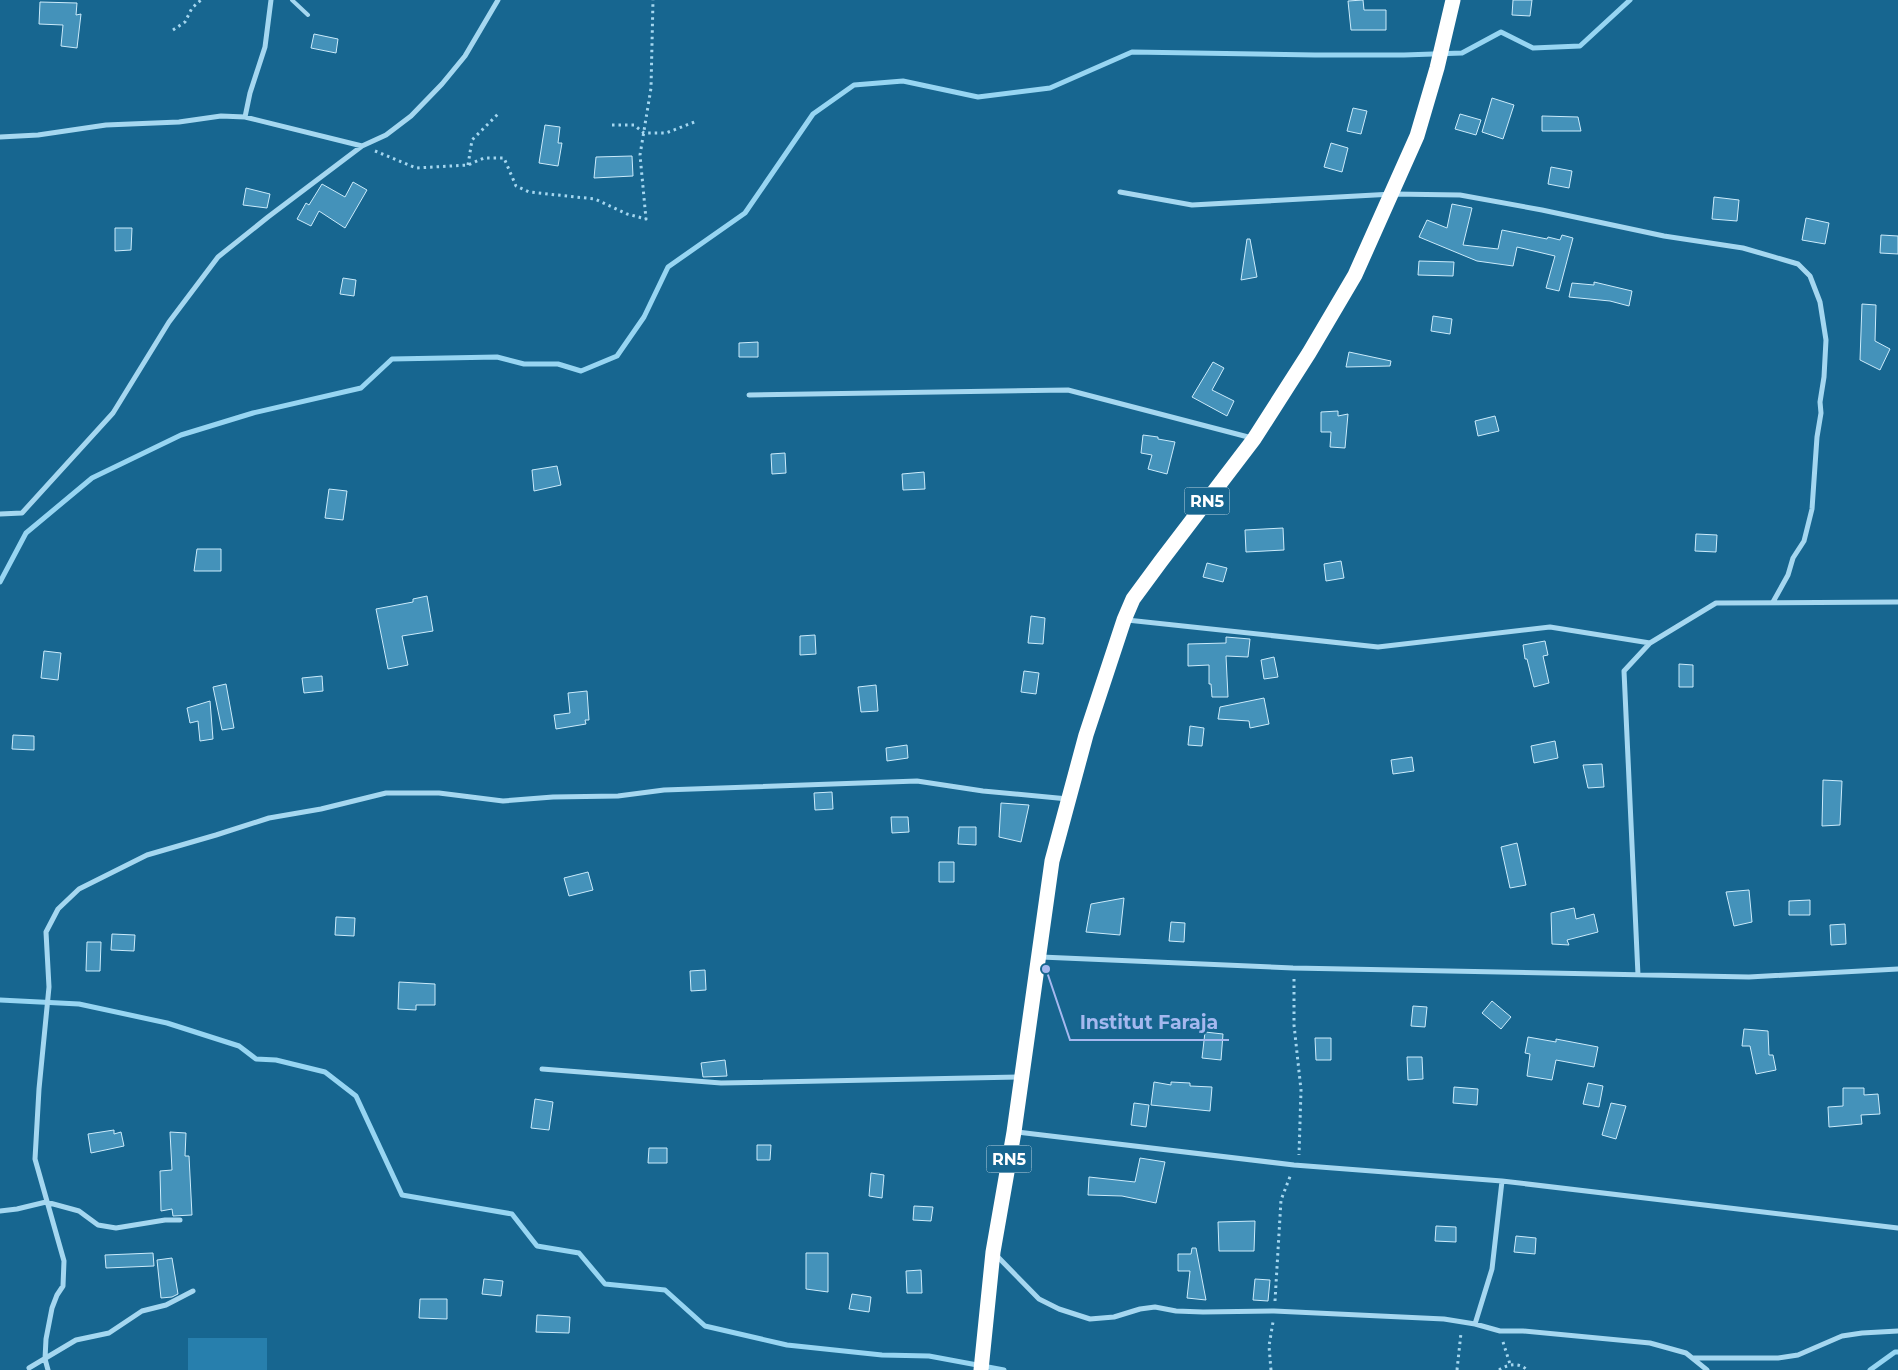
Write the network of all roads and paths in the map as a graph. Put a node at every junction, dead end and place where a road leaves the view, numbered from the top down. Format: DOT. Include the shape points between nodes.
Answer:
graph roads {
  1 [pos="200,0"];
  2 [pos="271,0"];
  3 [pos="292,0"];
  4 [pos="498,0"];
  5 [pos="654,0"];
  6 [pos="1453,0"];
  7 [pos="308,16"];
  8 [pos="173,30"];
  9 [pos="499,113"];
  10 [pos="246,117"];
  11 [pos="697,121"];
  12 [pos="612,125"];
  13 [pos="644,133"];
  14 [pos="0,137"];
  15 [pos="362,146"];
  16 [pos="468,165"];
  17 [pos="1120,192"];
  18 [pos="1392,194"];
  19 [pos="749,395"];
  20 [pos="1254,439"];
  21 [pos="0,514"];
  22 [pos="1773,602"];
  23 [pos="1898,602"];
  24 [pos="1124,620"];
  25 [pos="1650,643"];
  26 [pos="1068,799"];
  27 [pos="1038,957"];
  28 [pos="1898,969"];
  29 [pos="1638,975"];
  30 [pos="542,1069"];
  31 [pos="1021,1077"];
  32 [pos="1014,1132"];
  33 [pos="1502,1181"];
  34 [pos="46,1202"];
  35 [pos="0,1211"];
  36 [pos="180,1220"];
  37 [pos="1898,1228"];
  38 [pos="994,1252"];
  39 [pos="193,1291"];
  40 [pos="1462,1322"];
  41 [pos="1475,1324"];
  42 [pos="1500,1331"];
  43 [pos="1898,1331"];
  44 [pos="45,1358"];
  45 [pos="1694,1358"];
  46 [pos="1510,1364"];
  47 [pos="982,1366"];
  48 [pos="29,1368"];
  49 [pos="48,1370"];
  50 [pos="1457,1370"];
  51 [pos="1499,1370"];
  52 [pos="1527,1370"];
  53 [pos="1707,1370"];
  1 -- 8 [label="path" via="185,22"];
  2 -- 10 [label="street" via="265,47"];
  3 -- 7 [label="lane"];
  4 -- 15 [label="street" via="465,56 442,84 386,136"];
  5 -- 13 [label="path" via="652,88"];
  6 -- 18 [label="highway, RN5" via="1417,136"];
  9 -- 16 [label="path" via="472,140"];
  10 -- 14 [label="street" via="106,125"];
  10 -- 15 [label="street"];
  11 -- 13 [label="path" via="666,133"];
  12 -- 13 [label="path" via="634,125"];
  13 -- 16 [label="path" via="640,154 646,219 594,199 530,192 516,186 504,158 484,158"];
  15 -- 16 [label="path" via="416,168"];
  15 -- 21 [label="street" via="218,257 169,322 113,413 22,513"];
  17 -- 18 [label="street" via="1192,205"];
  18 -- 20 [label="highway, RN5" via="1355,275"];
  18 -- 22 [label="street" via="1460,195 1664,236 1744,248 1798,264 1810,276 1820,302 1826,340 1812,509 1804,541"];
  19 -- 20 [label="street" via="1068,390"];
  20 -- 24 [label="highway, RN5" via="1133,599"];
  22 -- 23 [label="street"];
  22 -- 25 [label="street" via="1716,603"];
  24 -- 25 [label="street" via="1378,647 1550,627"];
  24 -- 26 [label="highway, RN5"];
  25 -- 29 [label="street" via="1624,670"];
  26 -- 27 [label="highway, RN5" via="1052,862"];
  26 -- 34 [label="street" via="917,781 664,790 618,796 503,801 439,793 386,793 270,818 146,854 79,889 58,909 46,932 48,1002 35,1159"];
  27 -- 29 [label="street" via="1294,968"];
  27 -- 31 [label="highway, RN5"];
  28 -- 29 [label="street" via="1749,977"];
  30 -- 31 [label="street" via="721,1083"];
  31 -- 32 [label="highway, RN5"];
  32 -- 33 [label="street" via="1294,1165"];
  32 -- 38 [label="highway, RN5"];
  33 -- 37 [label="street"];
  33 -- 41 [label="street" via="1492,1269"];
  34 -- 35 [label="street"];
  34 -- 36 [label="street" via="79,1211 98,1225 116,1228"];
  34 -- 44 [label="street" via="64,1261 63,1286 52,1308"];
  38 -- 40 [label="street" via="1039,1299 1090,1319 1155,1307 1176,1311 1274,1311"];
  38 -- 47 [label="highway, RN5"];
  39 -- 44 [label="street" via="166,1305 142,1311 109,1333 76,1340"];
  40 -- 41 [label="street"];
  40 -- 50 [label="path"];
  41 -- 42 [label="street"];
  42 -- 45 [label="street" via="1650,1343"];
  42 -- 46 [label="path"];
  43 -- 45 [label="street" via="1842,1336 1798,1355 1778,1358"];
  44 -- 48 [label="street"];
  44 -- 49 [label="street"];
  45 -- 53 [label="street"];
  46 -- 51 [label="path"];
  46 -- 52 [label="path"];
}
